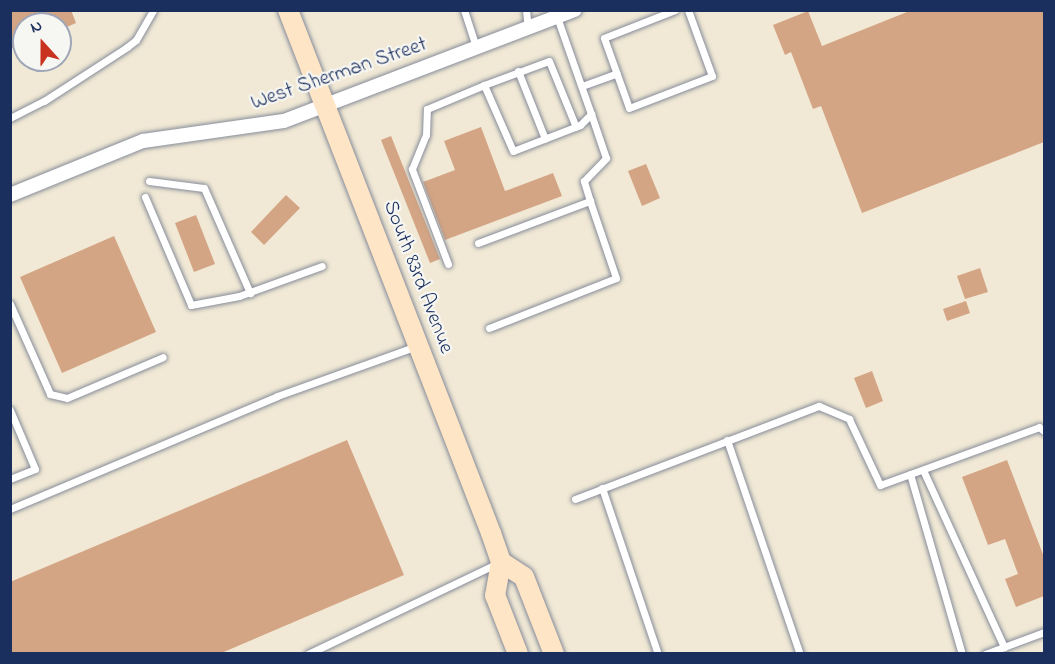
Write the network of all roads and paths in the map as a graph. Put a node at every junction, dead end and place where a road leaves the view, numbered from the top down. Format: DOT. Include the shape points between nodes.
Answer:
graph roads {
  1 [pos="153,10"];
  2 [pos="288,10"];
  3 [pos="464,10"];
  4 [pos="526,10"];
  5 [pos="575,10"];
  6 [pos="675,10"];
  7 [pos="688,10"];
  8 [pos="557,17"];
  9 [pos="528,28"];
  10 [pos="476,48"];
  11 [pos="518,71"];
  12 [pos="617,73"];
  13 [pos="484,86"];
  14 [pos="582,86"];
  15 [pos="325,105"];
  16 [pos="591,114"];
  17 [pos="10,118"];
  18 [pos="576,127"];
  19 [pos="545,139"];
  20 [pos="149,181"];
  21 [pos="10,195"];
  22 [pos="144,197"];
  23 [pos="590,201"];
  24 [pos="478,243"];
  25 [pos="448,264"];
  26 [pos="322,266"];
  27 [pos="250,292"];
  28 [pos="10,304"];
  29 [pos="489,328"];
  30 [pos="419,345"];
  31 [pos="163,357"];
  32 [pos="10,410"];
  33 [pos="1044,431"];
  34 [pos="727,440"];
  35 [pos="923,470"];
  36 [pos="910,474"];
  37 [pos="10,479"];
  38 [pos="602,488"];
  39 [pos="575,499"];
  40 [pos="10,509"];
  41 [pos="501,562"];
  42 [pos="1044,632"];
  43 [pos="1004,646"];
  44 [pos="308,654"];
  45 [pos="518,654"];
  46 [pos="554,654"];
  47 [pos="658,654"];
  48 [pos="800,654"];
  49 [pos="962,654"];
  50 [pos="985,654"];
  1 -- 17 [label="lane" via="127,48"];
  2 -- 15 [label="main road, South 83rd Avenue"];
  3 -- 10 [label="lane"];
  4 -- 9 [label="lane"];
  5 -- 8 [label="street, West Sherman Street"];
  6 -- 12 [label="lane" via="604,38"];
  7 -- 12 [label="lane" via="712,76 628,108"];
  8 -- 9 [label="street, West Sherman Street"];
  8 -- 14 [label="lane"];
  9 -- 10 [label="street, West Sherman Street"];
  10 -- 15 [label="street, West Sherman Street"];
  11 -- 13 [label="lane"];
  11 -- 18 [label="lane" via="549,61"];
  11 -- 19 [label="lane"];
  12 -- 14 [label="lane"];
  13 -- 19 [label="lane" via="511,150"];
  13 -- 25 [label="lane" via="429,106 426,135 412,169"];
  14 -- 16 [label="lane"];
  15 -- 21 [label="street, West Sherman Street" via="258,126 143,141"];
  15 -- 30 [label="main road, South 83rd Avenue"];
  16 -- 18 [label="lane"];
  16 -- 23 [label="lane" via="606,158 584,181"];
  18 -- 19 [label="lane"];
  20 -- 27 [label="lane" via="204,188"];
  22 -- 27 [label="lane" via="191,305"];
  23 -- 24 [label="lane"];
  23 -- 29 [label="lane" via="616,278"];
  26 -- 27 [label="lane"];
  28 -- 31 [label="lane" via="50,394 67,398"];
  30 -- 40 [label="lane" via="288,392"];
  30 -- 41 [label="main road, South 83rd Avenue"];
  32 -- 37 [label="lane" via="35,469"];
  33 -- 35 [label="lane" via="1039,427"];
  34 -- 36 [label="lane" via="819,406 849,418 880,485"];
  34 -- 38 [label="lane"];
  34 -- 48 [label="lane"];
  35 -- 36 [label="lane"];
  35 -- 43 [label="lane"];
  36 -- 49 [label="lane"];
  38 -- 39 [label="lane"];
  38 -- 47 [label="lane"];
  41 -- 44 [label="lane"];
  41 -- 45 [label="main road" via="495,595"];
  41 -- 46 [label="main road" via="524,577"];
  42 -- 43 [label="lane"];
  43 -- 50 [label="lane"];
}
